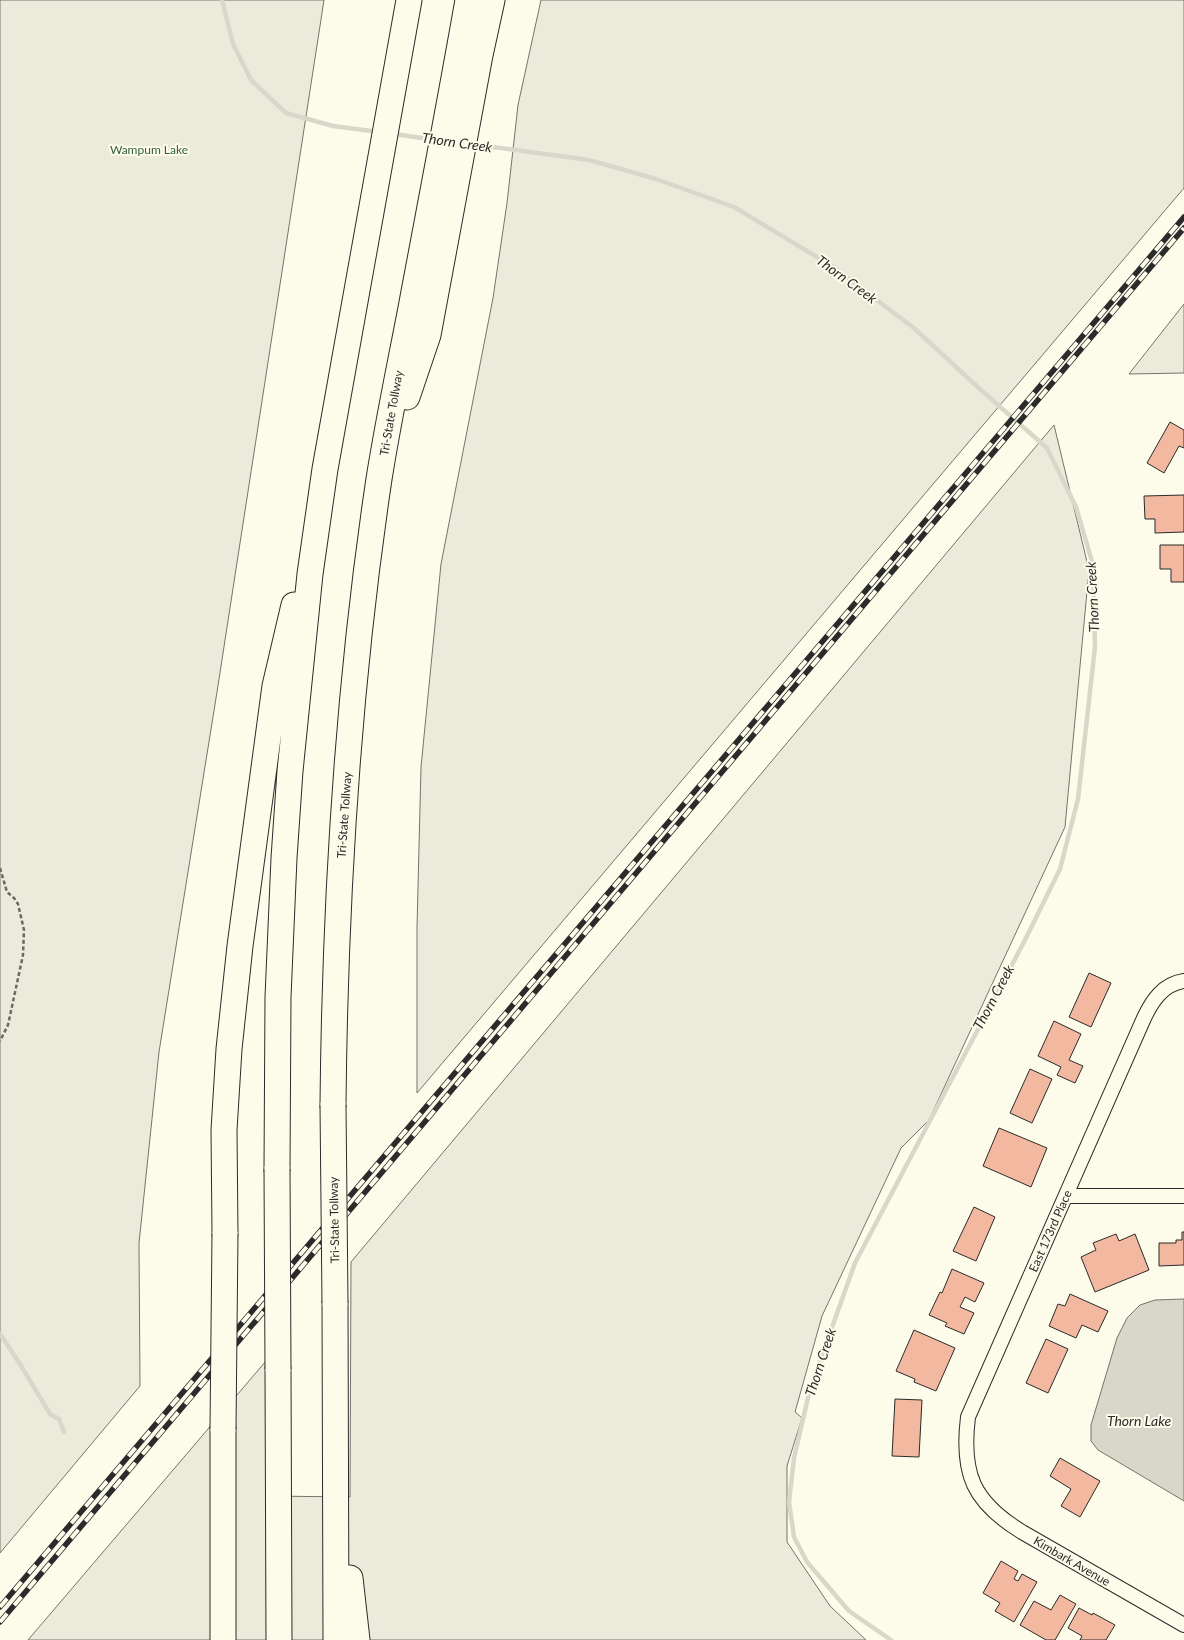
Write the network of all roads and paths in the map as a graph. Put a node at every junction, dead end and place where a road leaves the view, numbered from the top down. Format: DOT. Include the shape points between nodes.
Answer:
graph roads {
  1 [pos="468,0"];
  2 [pos="492,0"];
  3 [pos="409,2"];
  4 [pos="470,53"];
  5 [pos="325,469"];
  6 [pos="0,868"];
  7 [pos="1184,981"];
  8 [pos="0,1041"];
  9 [pos="1066,1196"];
  10 [pos="1184,1196"];
  11 [pos="335,1447"];
  12 [pos="974,1483"];
  13 [pos="1184,1625"];
  14 [pos="223,1640"];
  15 [pos="279,1640"];
  16 [pos="336,1640"];
  17 [pos="357,1640"];
  1 -- 4 [label="highway"];
  2 -- 4 [label="highway"];
  3 -- 5 [label="highway"];
  4 -- 11 [label="highway, Tri-State Tollway, bridge" via="438,221 428,334 380,478 366,576 346,775 336,930 333,1104"];
  5 -- 14 [label="highway, bridge" via="275,686 229,1049 224,1130"];
  5 -- 15 [label="highway, bridge" via="310,574 290,771 280,940 277,1169"];
  6 -- 8 [label="path" via="7,892 18,904 24,930 8,1025"];
  7 -- 9 [label="street, East 173rd Place" via="1164,988 1152,1001"];
  9 -- 10 [label="street"];
  9 -- 12 [label="street, East 173rd Place" via="968,1417 967,1453"];
  11 -- 16 [label="highway, Tri-State Tollway"];
  11 -- 17 [label="highway"];
  12 -- 13 [label="street, Kimbark Avenue" via="981,1499 1005,1522"];
}
